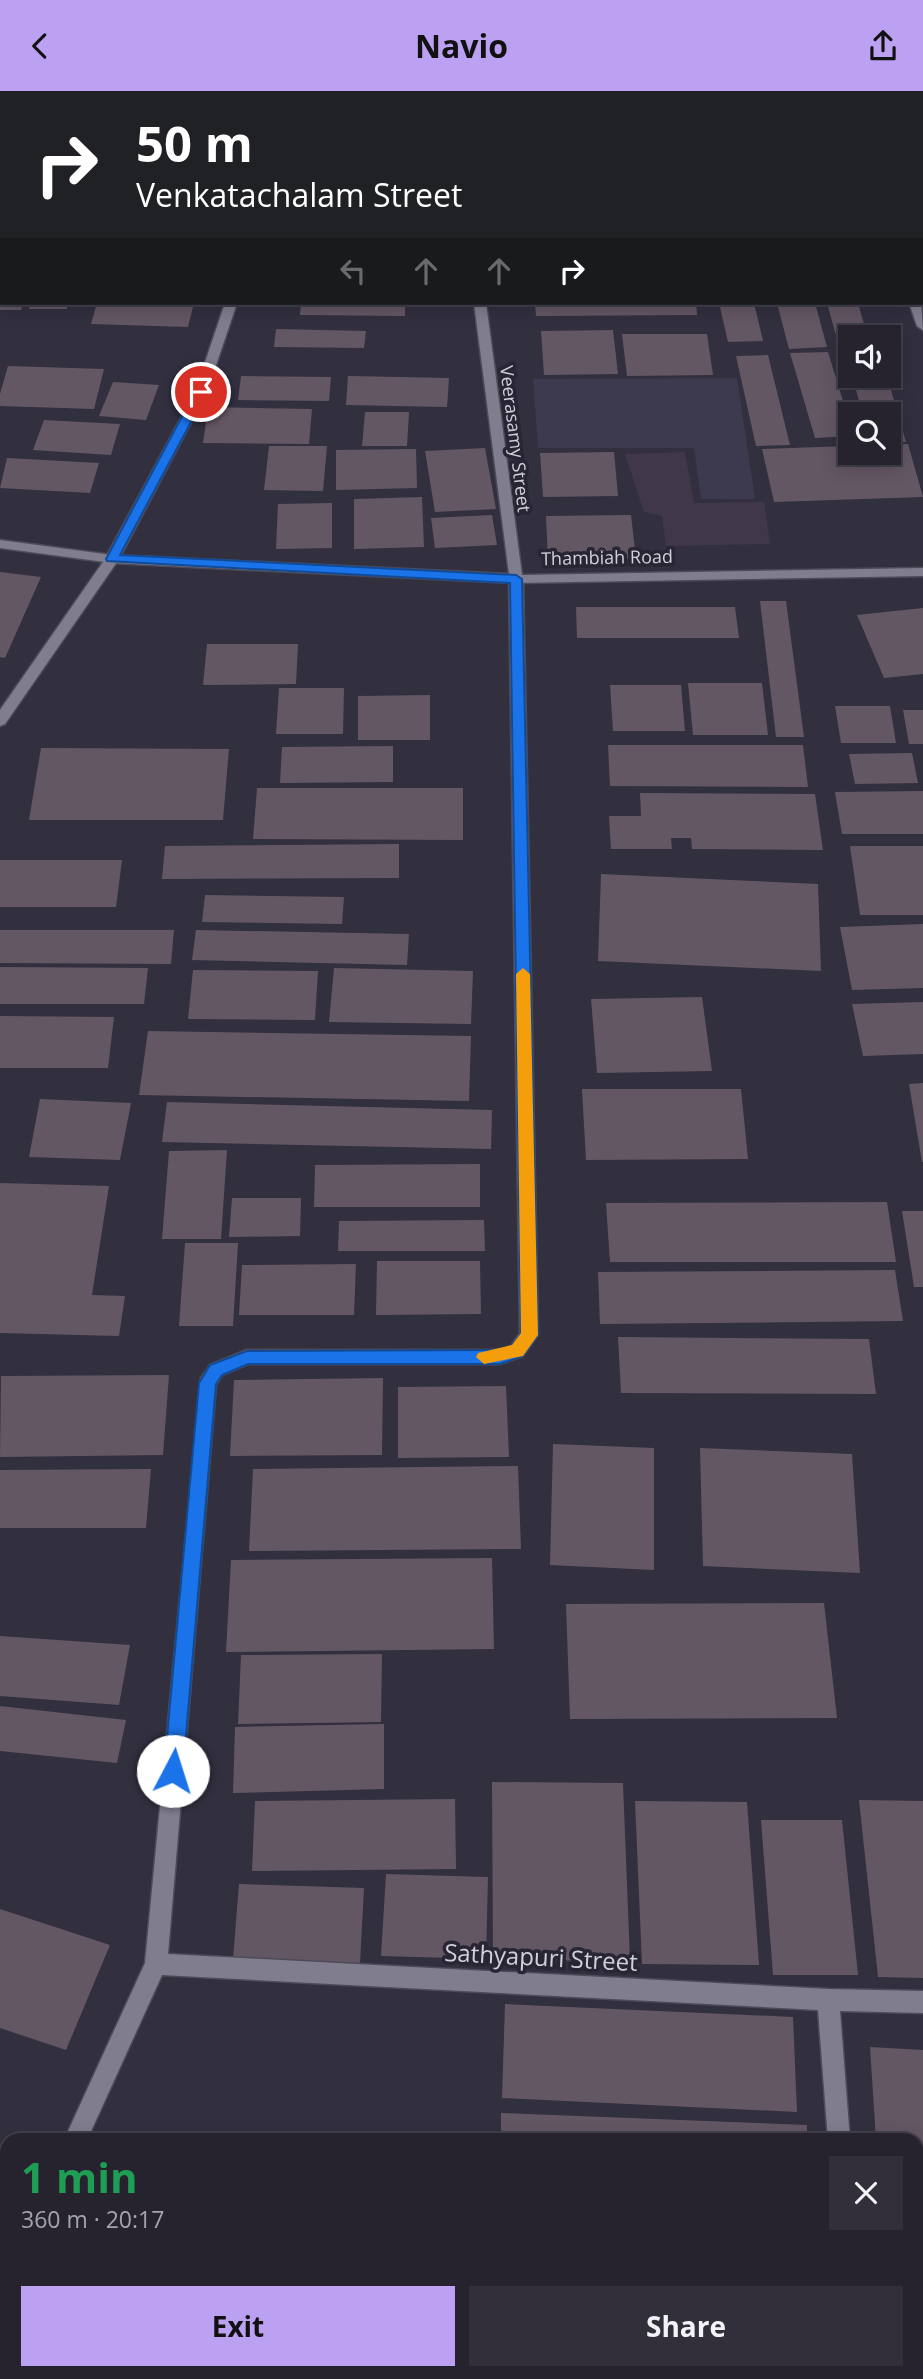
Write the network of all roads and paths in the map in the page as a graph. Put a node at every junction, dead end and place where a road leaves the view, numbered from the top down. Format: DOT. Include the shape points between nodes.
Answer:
graph roads {
  1 [pos="230,305"];
  2 [pos="480,305"];
  3 [pos="916,305"];
  4 [pos="923,326"];
  5 [pos="0,544"];
  6 [pos="112,559"];
  7 [pos="923,572"];
  8 [pos="516,579"];
  9 [pos="0,721"];
  10 [pos="156,1964"];
  11 [pos="828,2000"];
  12 [pos="923,2002"];
  13 [pos="78,2133"];
  14 [pos="838,2133"];
  1 -- 6 [label="street" via="201,392"];
  2 -- 8 [label="street, Veerasamy Street"];
  3 -- 4 [label="street"];
  5 -- 6 [label="street, Thambiah Road"];
  6 -- 8 [label="street, Thambiah Road"];
  6 -- 9 [label="street"];
  7 -- 8 [label="street, Thambiah Road"];
  8 -- 10 [label="street, Veerasamy Street" via="529,1335 517,1351 486,1357 247,1357 216,1370 208,1383"];
  10 -- 11 [label="street, Sathyapuri Street"];
  10 -- 13 [label="street"];
  11 -- 12 [label="street, Sathyapuri Street"];
  11 -- 14 [label="street"];
}
